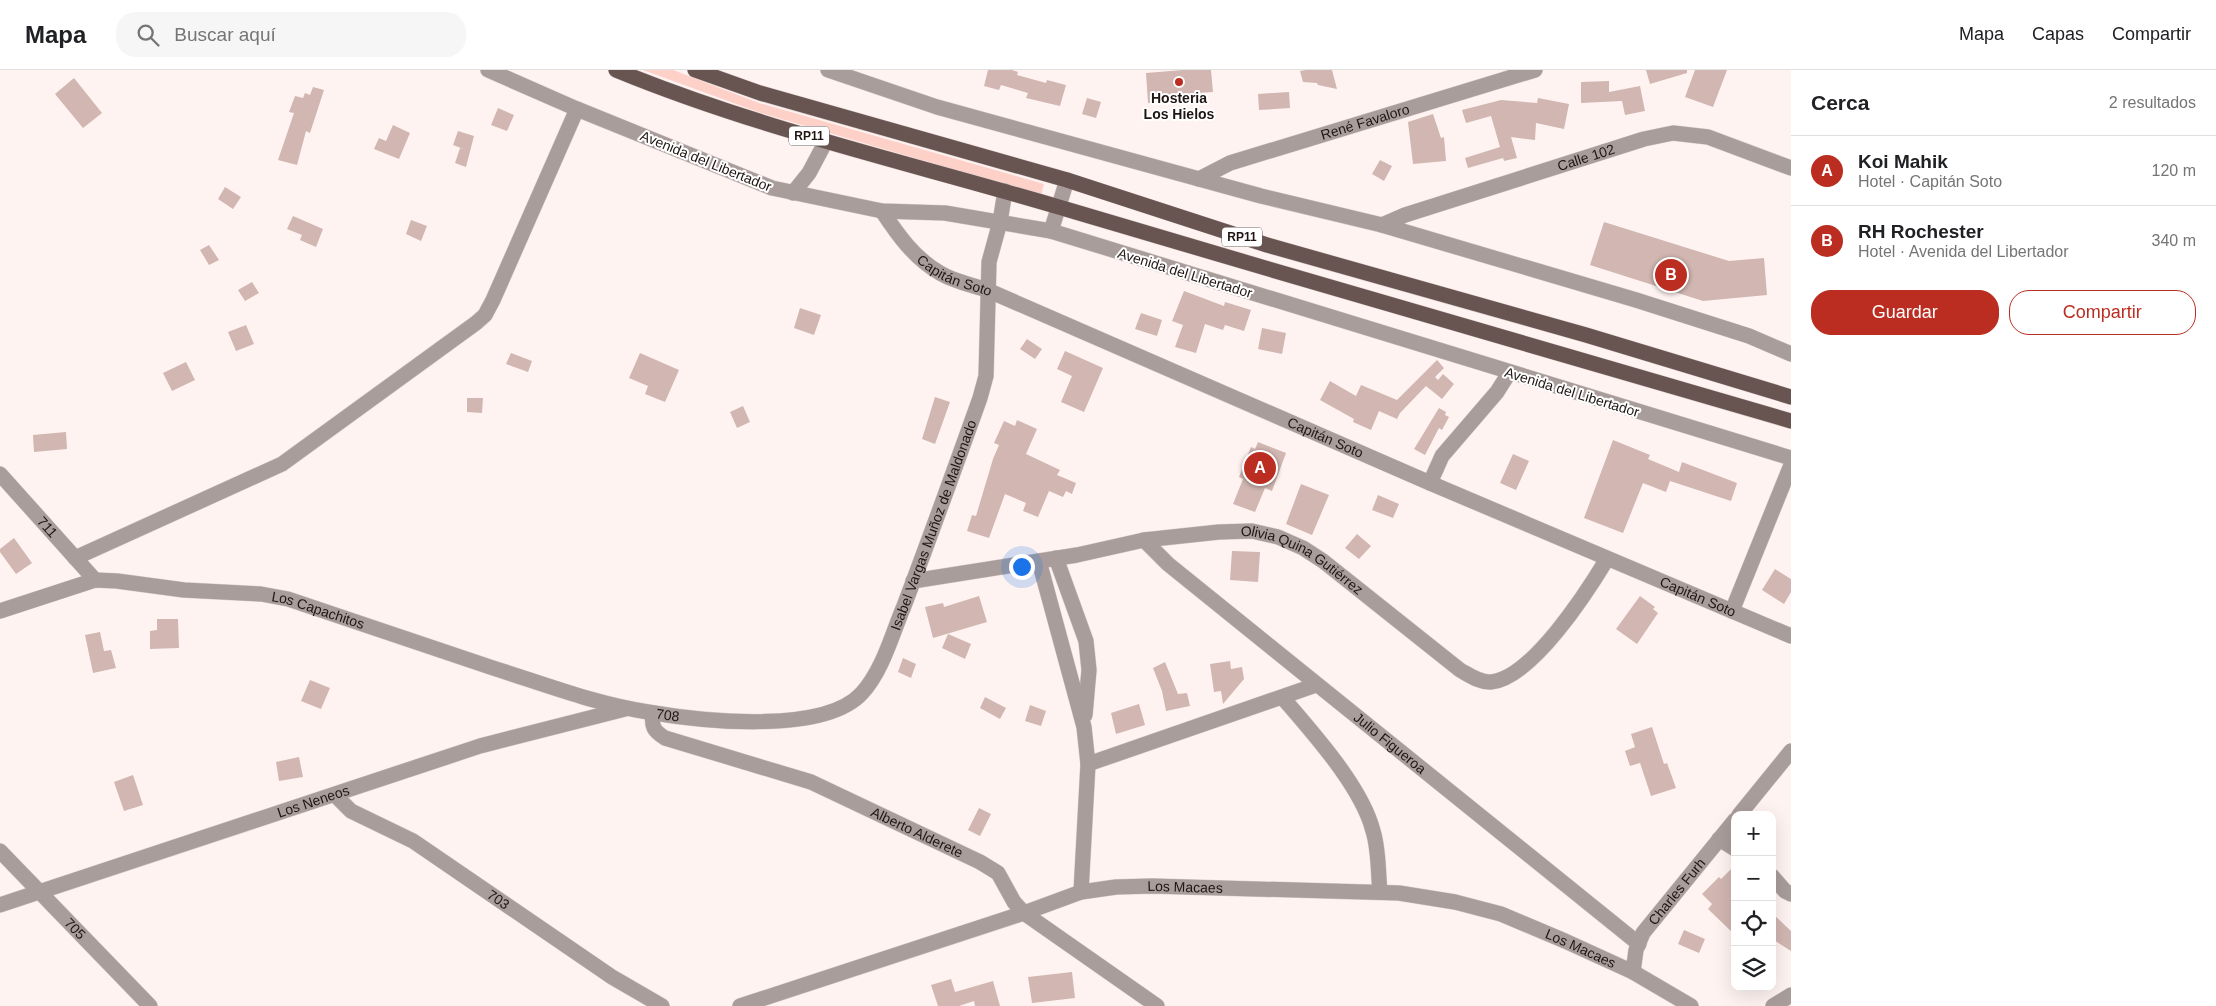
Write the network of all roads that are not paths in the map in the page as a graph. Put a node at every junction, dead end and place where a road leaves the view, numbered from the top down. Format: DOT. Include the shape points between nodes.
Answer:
graph roads {
  1 [pos="488,70"];
  2 [pos="616,70"];
  3 [pos="695,70"];
  4 [pos="828,70"];
  5 [pos="1535,70"];
  6 [pos="577,109"];
  7 [pos="826,141"];
  8 [pos="1791,168"];
  9 [pos="1199,179"];
  10 [pos="1066,180"];
  11 [pos="1005,191"];
  12 [pos="792,193"];
  13 [pos="1059,207"];
  14 [pos="882,210"];
  15 [pos="1000,222"];
  16 [pos="1382,225"];
  17 [pos="1051,231"];
  18 [pos="987,290"];
  19 [pos="1791,354"];
  20 [pos="1509,373"];
  21 [pos="1791,397"];
  22 [pos="1791,421"];
  23 [pos="1791,458"];
  24 [pos="1791,464"];
  25 [pos="0,474"];
  26 [pos="1430,483"];
  27 [pos="1144,540"];
  28 [pos="75,558"];
  29 [pos="1056,558"];
  30 [pos="1607,559"];
  31 [pos="1039,561"];
  32 [pos="95,580"];
  33 [pos="913,581"];
  34 [pos="0,611"];
  35 [pos="1732,611"];
  36 [pos="1791,636"];
  37 [pos="1316,685"];
  38 [pos="1283,698"];
  39 [pos="629,708"];
  40 [pos="653,713"];
  41 [pos="709,720"];
  42 [pos="1084,727"];
  43 [pos="1791,750"];
  44 [pos="1088,764"];
  45 [pos="335,795"];
  46 [pos="1742,811"];
  47 [pos="1731,825"];
  48 [pos="1719,839"];
  49 [pos="1731,846"];
  50 [pos="0,851"];
  51 [pos="1776,881"];
  52 [pos="40,891"];
  53 [pos="1082,892"];
  54 [pos="1380,892"];
  55 [pos="1791,894"];
  56 [pos="0,905"];
  57 [pos="1024,914"];
  58 [pos="1638,944"];
  59 [pos="1633,972"];
  60 [pos="1791,995"];
  61 [pos="150,1006"];
  62 [pos="662,1006"];
  63 [pos="740,1006"];
  64 [pos="1157,1006"];
  65 [pos="1691,1006"];
  66 [pos="1773,1006"];
  1 -- 6 [label="street, Avenida del Libertador"];
  2 -- 7 [label="main road, Avenida del Libertador / RP11" via="748,119"];
  3 -- 10 [label="main road, RP11" via="760,93"];
  4 -- 9 [label="street" via="937,107"];
  5 -- 9 [label="street, René Favaloro" via="1230,163"];
  6 -- 12 [label="street, Avenida del Libertador" via="772,188"];
  6 -- 28 [label="street" via="493,300 476,323 282,464"];
  7 -- 11 [label="main road, Avenida del Libertador / RP11"];
  7 -- 12 [label="street" via="809,173"];
  8 -- 16 [label="street, Calle 102" via="1708,137 1673,133 1635,142"];
  9 -- 16 [label="street"];
  10 -- 13 [label="street"];
  10 -- 21 [label="main road, RP11" via="1267,245"];
  11 -- 13 [label="main road, Avenida del Libertador / RP11"];
  11 -- 15 [label="street, Isabel Vargas Muñoz de Maldonado"];
  12 -- 14 [label="street, Avenida del Libertador"];
  13 -- 17 [label="street"];
  13 -- 22 [label="main road, Avenida del Libertador / RP11"];
  14 -- 15 [label="street, Avenida del Libertador" via="945,213"];
  14 -- 18 [label="street, Capitán Soto" via="902,241 918,258 940,274"];
  15 -- 17 [label="street, Avenida del Libertador"];
  15 -- 18 [label="street, Isabel Vargas Muñoz de Maldonado" via="989,262"];
  16 -- 19 [label="street" via="1712,324"];
  17 -- 20 [label="street, Avenida del Libertador"];
  18 -- 26 [label="street, Capitán Soto"];
  18 -- 33 [label="street, Isabel Vargas Muñoz de Maldonado" via="986,376"];
  20 -- 23 [label="street, Avenida del Libertador"];
  20 -- 26 [label="street" via="1497,392 1442,456"];
  24 -- 35 [label="street"];
  25 -- 28 [label="street, 711"];
  26 -- 30 [label="street, Capitán Soto"];
  27 -- 29 [label="street, Olivia Quina Gutiérrez"];
  27 -- 30 [label="street, Olivia Quina Gutiérrez" via="1252,531 1303,548 1460,670 1476,680 1490,682 1515,673 1537,653 1583,598"];
  27 -- 37 [label="street, Julio Figueroa" via="1168,564"];
  28 -- 32 [label="street, 711"];
  29 -- 31 [label="street, Olivia Quina Gutiérrez"];
  29 -- 42 [label="street" via="1086,641 1089,670"];
  30 -- 35 [label="street, Capitán Soto"];
  31 -- 33 [label="street, Olivia Quina Gutiérrez"];
  31 -- 42 [label="street"];
  32 -- 34 [label="street, Los Capachitos"];
  32 -- 39 [label="street, Los Capachitos" via="288,599 550,686"];
  33 -- 41 [label="street, Isabel Vargas Muñoz de Maldonado" via="875,676 862,694 845,707 796,720"];
  35 -- 36 [label="street, Capitán Soto"];
  37 -- 38 [label="street"];
  37 -- 58 [label="street, Julio Figueroa"];
  38 -- 44 [label="street"];
  38 -- 54 [label="street" via="1338,766 1368,815 1374,832"];
  39 -- 40 [label="street, 708"];
  39 -- 45 [label="street, Los Neneos" via="480,746"];
  40 -- 41 [label="street, 708"];
  40 -- 57 [label="street, Alberto Alderete" via="654,731 665,738 811,782 980,862 998,873"];
  42 -- 44 [label="street"];
  43 -- 46 [label="street"];
  44 -- 53 [label="street"];
  45 -- 52 [label="street, Los Neneos"];
  45 -- 62 [label="street, 703" via="351,811 413,841 612,977"];
  47 -- 48 [label="street, Charles Furh"];
  48 -- 49 [label="street"];
  48 -- 58 [label="street, Charles Furh" via="1642,933"];
  50 -- 52 [label="street, 705"];
  51 -- 55 [label="street"];
  52 -- 56 [label="street, Los Neneos"];
  52 -- 61 [label="street, 705"];
  53 -- 54 [label="street, Los Macaes" via="1152,886"];
  53 -- 57 [label="street, Los Macaes"];
  54 -- 59 [label="street, Los Macaes" via="1454,902 1500,914"];
  57 -- 63 [label="street, Los Macaes"];
  57 -- 64 [label="street, Alberto Alderete"];
  58 -- 59 [label="street, Charles Furh"];
  59 -- 65 [label="street"];
  60 -- 66 [label="street"];
}
